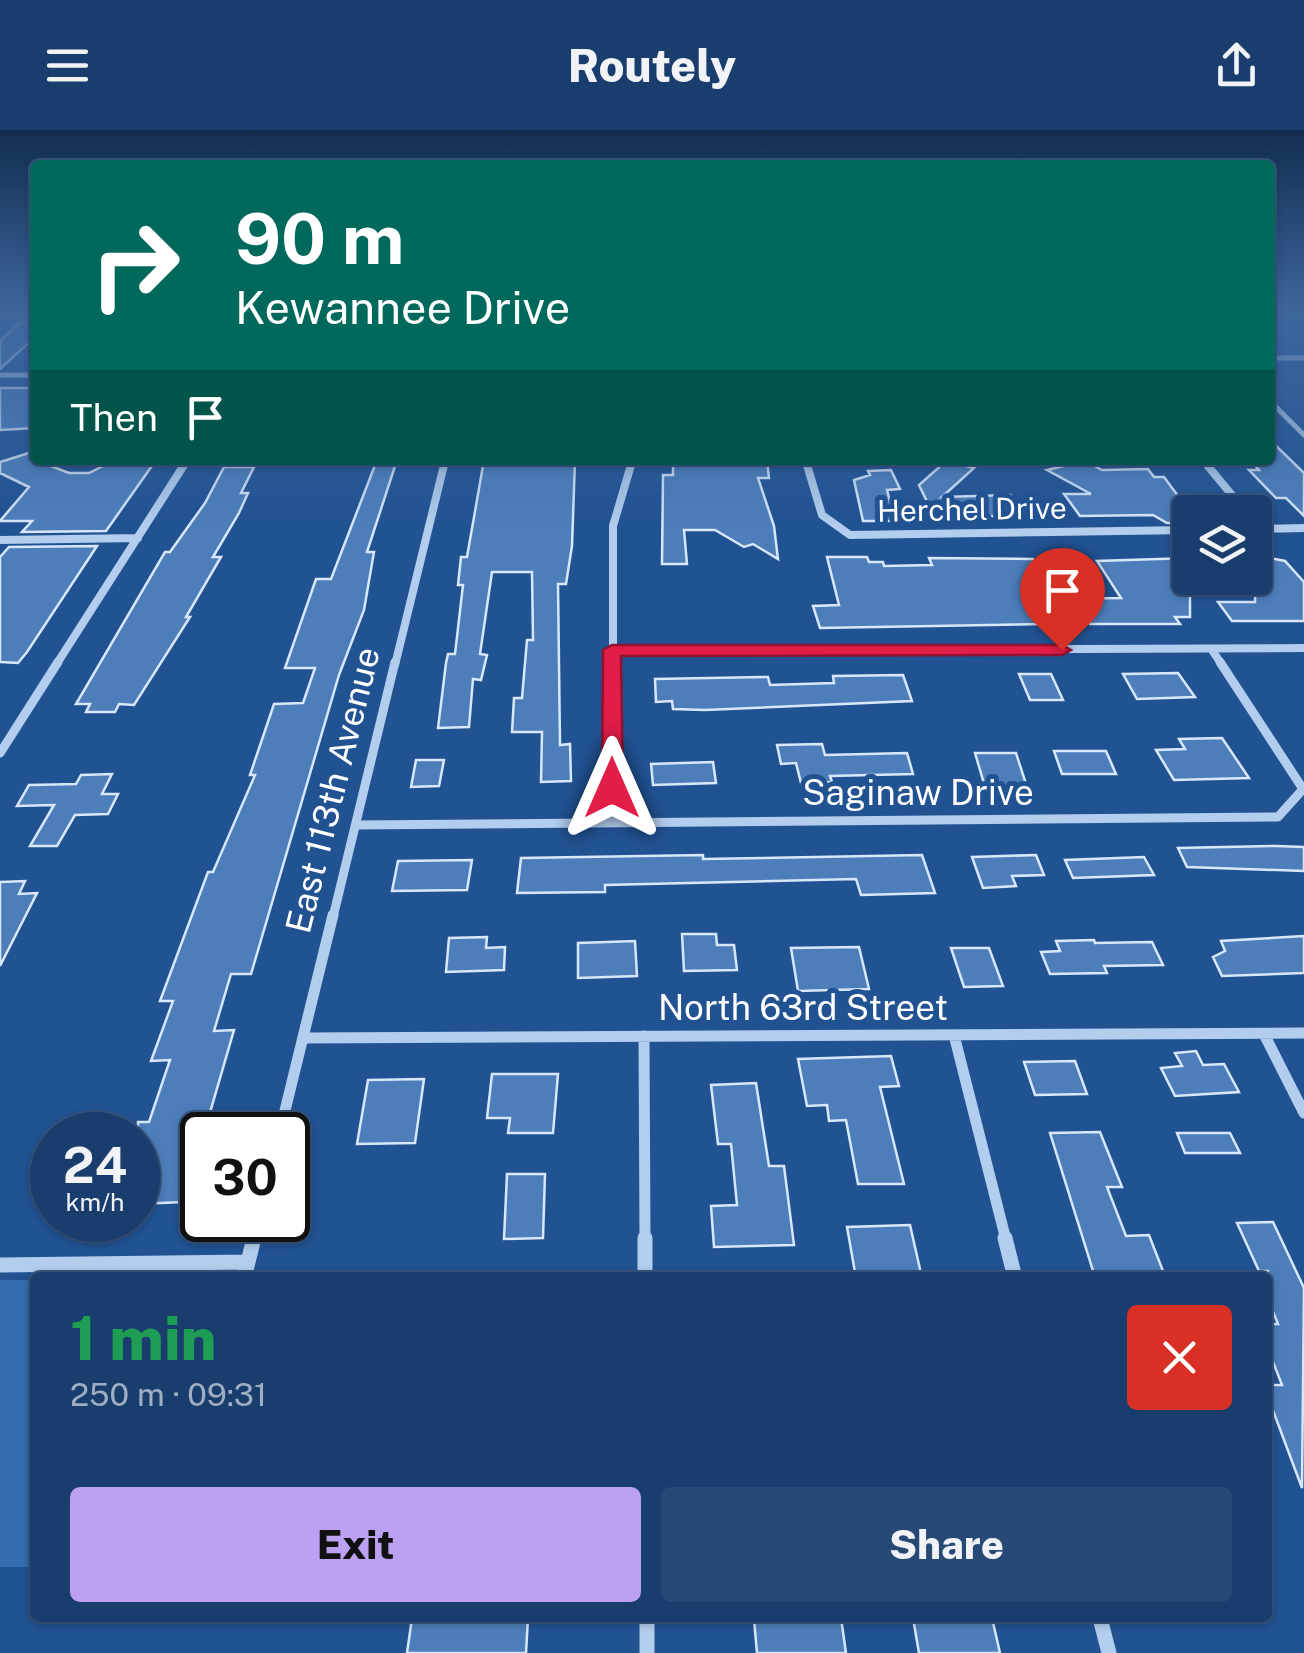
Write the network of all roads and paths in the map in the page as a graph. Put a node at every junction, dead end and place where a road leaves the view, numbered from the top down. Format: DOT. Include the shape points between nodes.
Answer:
graph roads {
  1 [pos="1275,406"];
  2 [pos="1302,431"];
  3 [pos="184,465"];
  4 [pos="444,465"];
  5 [pos="631,465"];
  6 [pos="807,465"];
  7 [pos="1207,465"];
  8 [pos="1232,495"];
  9 [pos="1272,527"];
  10 [pos="1304,528"];
  11 [pos="1172,530"];
  12 [pos="138,538"];
  13 [pos="0,540"];
  14 [pos="1304,648"];
  15 [pos="612,650"];
  16 [pos="1212,650"];
  17 [pos="0,753"];
  18 [pos="612,823"];
  19 [pos="356,825"];
  20 [pos="1304,1033"];
  21 [pos="1264,1034"];
  22 [pos="954,1035"];
  23 [pos="644,1036"];
  24 [pos="303,1038"];
  25 [pos="285,1112"];
  26 [pos="1304,1113"];
  27 [pos="253,1242"];
  28 [pos="0,1265"];
  29 [pos="246,1270"];
  30 [pos="645,1272"];
  31 [pos="1013,1272"];
  32 [pos="647,1622"];
  33 [pos="1101,1622"];
  34 [pos="647,1653"];
  35 [pos="1110,1653"];
  1 -- 2 [label="street"];
  3 -- 12 [label="street"];
  4 -- 19 [label="street, East 113th Avenue"];
  5 -- 15 [label="street" via="613,526"];
  6 -- 11 [label="street, Herchel Drive" via="822,522 850,534"];
  7 -- 8 [label="street"];
  9 -- 10 [label="street"];
  12 -- 13 [label="street"];
  12 -- 17 [label="street"];
  14 -- 16 [label="street"];
  15 -- 16 [label="street"];
  15 -- 18 [label="street"];
  16 -- 18 [label="street, Saginaw Drive" via="1303,789 1278,817"];
  18 -- 19 [label="street, Saginaw Drive"];
  19 -- 24 [label="street, East 113th Avenue"];
  20 -- 21 [label="street, North 63rd Street"];
  21 -- 22 [label="street, North 63rd Street"];
  21 -- 26 [label="street"];
  22 -- 23 [label="street, North 63rd Street"];
  22 -- 31 [label="street"];
  23 -- 24 [label="street, North 63rd Street"];
  23 -- 30 [label="street"];
  24 -- 25 [label="street, East 113th Avenue"];
  27 -- 29 [label="street"];
  28 -- 29 [label="street"];
  32 -- 34 [label="street"];
  33 -- 35 [label="street"];
}
